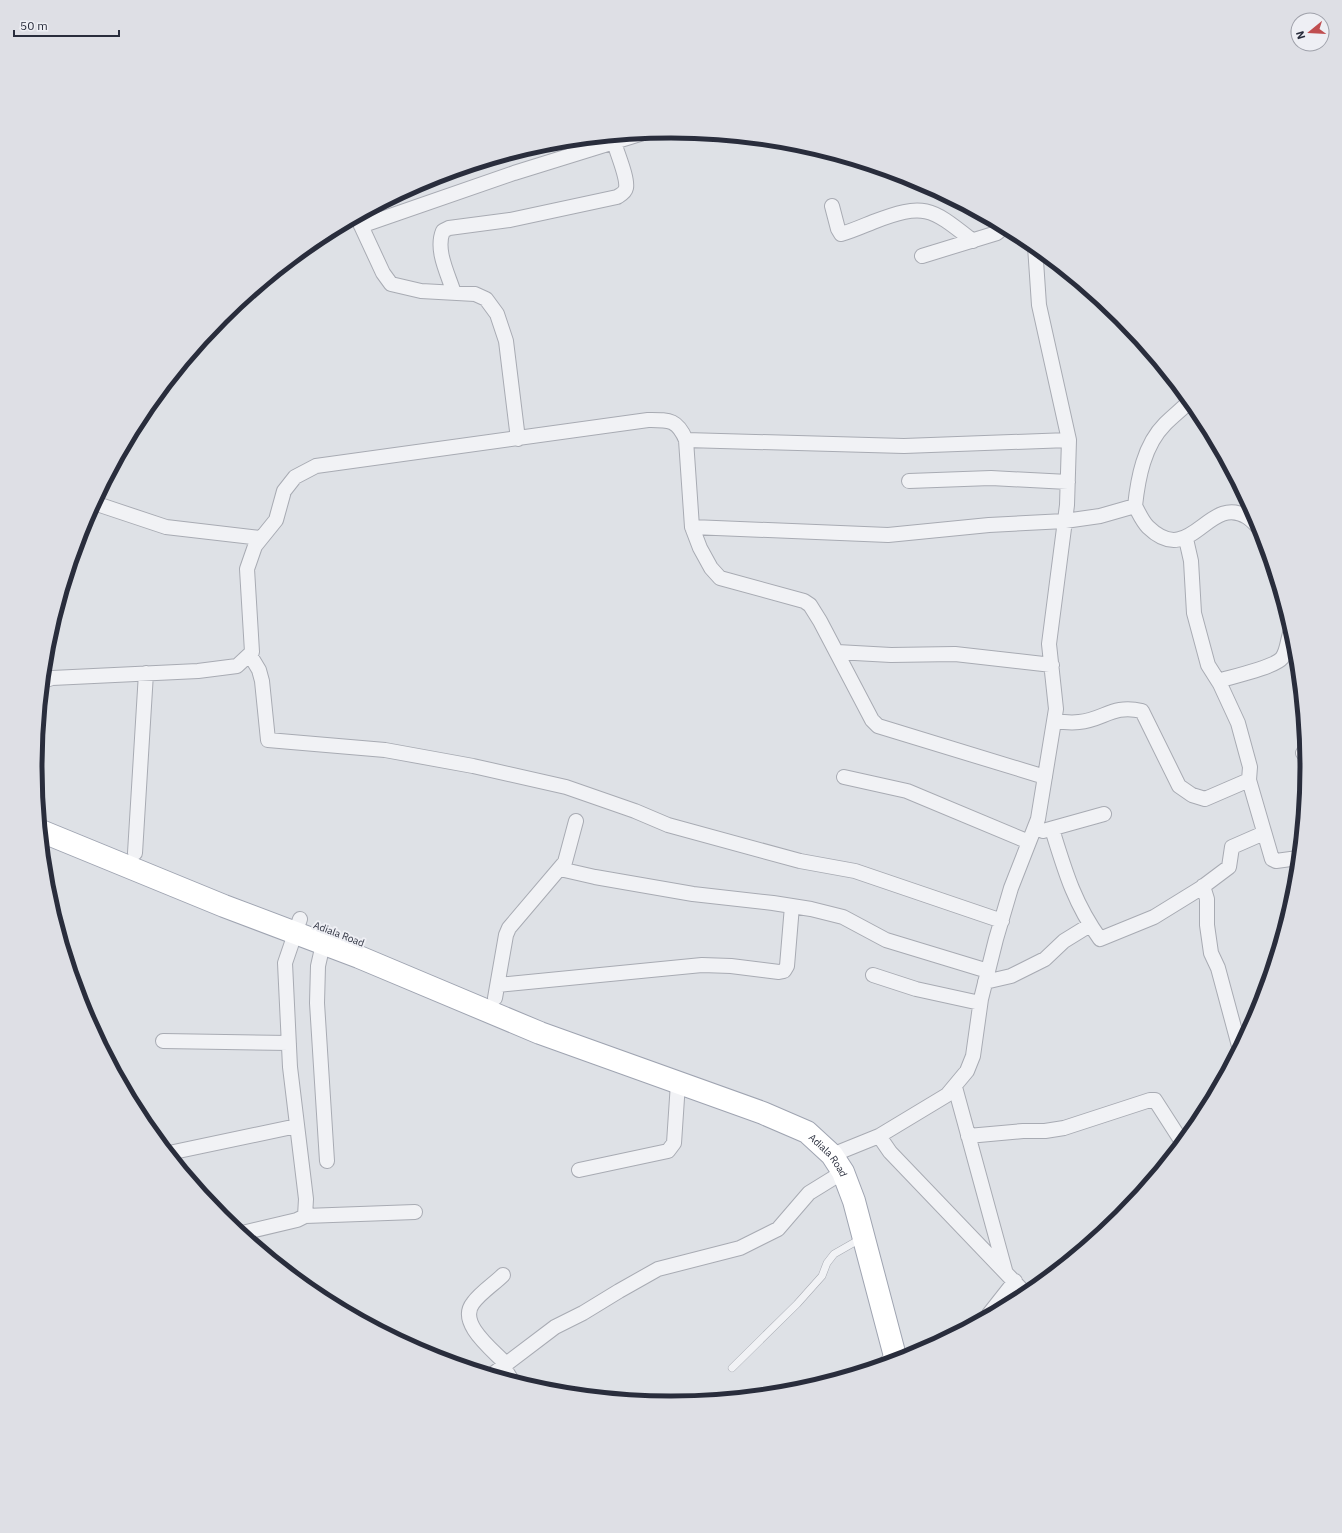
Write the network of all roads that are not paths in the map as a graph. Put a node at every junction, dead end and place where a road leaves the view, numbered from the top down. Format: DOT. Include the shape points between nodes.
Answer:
graph roads {
  1 [pos="621,140"];
  2 [pos="614,142"];
  3 [pos="832,206"];
  4 [pos="359,221"];
  5 [pos="1000,231"];
  6 [pos="973,241"];
  7 [pos="1036,255"];
  8 [pos="922,256"];
  9 [pos="454,293"];
  10 [pos="1185,405"];
  11 [pos="518,439"];
  12 [pos="686,440"];
  13 [pos="1069,440"];
  14 [pos="909,481"];
  15 [pos="1068,482"];
  16 [pos="99,505"];
  17 [pos="1135,506"];
  18 [pos="1248,517"];
  19 [pos="1065,522"];
  20 [pos="692,527"];
  21 [pos="260,538"];
  22 [pos="1186,538"];
  23 [pos="1288,644"];
  24 [pos="837,652"];
  25 [pos="250,655"];
  26 [pos="1052,665"];
  27 [pos="146,673"];
  28 [pos="48,679"];
  29 [pos="1218,681"];
  30 [pos="1054,721"];
  31 [pos="844,777"];
  32 [pos="1045,777"];
  33 [pos="1249,780"];
  34 [pos="1104,814"];
  35 [pos="44,816"];
  36 [pos="576,821"];
  37 [pos="1052,829"];
  38 [pos="45,833"];
  39 [pos="1264,833"];
  40 [pos="1031,838"];
  41 [pos="135,853"];
  42 [pos="1293,859"];
  43 [pos="560,869"];
  44 [pos="1203,886"];
  45 [pos="792,906"];
  46 [pos="1002,921"];
  47 [pos="1090,925"];
  48 [pos="297,926"];
  49 [pos="323,944"];
  50 [pos="874,975"];
  51 [pos="986,977"];
  52 [pos="497,992"];
  53 [pos="980,1003"];
  54 [pos="1237,1040"];
  55 [pos="163,1041"];
  56 [pos="289,1043"];
  57 [pos="633,1067"];
  58 [pos="678,1082"];
  59 [pos="955,1087"];
  60 [pos="297,1126"];
  61 [pos="880,1136"];
  62 [pos="968,1136"];
  63 [pos="1179,1137"];
  64 [pos="174,1152"];
  65 [pos="327,1161"];
  66 [pos="838,1164"];
  67 [pos="579,1170"];
  68 [pos="415,1212"];
  69 [pos="305,1216"];
  70 [pos="248,1232"];
  71 [pos="864,1237"];
  72 [pos="503,1275"];
  73 [pos="1010,1276"];
  74 [pos="1021,1288"];
  75 [pos="994,1306"];
  76 [pos="895,1355"];
  77 [pos="501,1368"];
  78 [pos="732,1368"];
  1 -- 2 [label="street"];
  2 -- 4 [label="street"];
  2 -- 9 [label="street" via="626,188 617,197 510,220 443,231 440,237 440,250"];
  3 -- 6 [label="street" via="841,234 892,215 920,209 947,220"];
  4 -- 9 [label="street" via="383,273 391,284 421,291"];
  5 -- 6 [label="street"];
  6 -- 8 [label="street"];
  7 -- 13 [label="street" via="1039,305"];
  9 -- 11 [label="street" via="475,294 486,299 497,314 506,341"];
  10 -- 17 [label="street" via="1165,424 1150,444"];
  11 -- 12 [label="street" via="648,420 665,420 675,422"];
  11 -- 21 [label="street" via="316,466 292,481 284,491 276,520"];
  12 -- 13 [label="street" via="904,446"];
  12 -- 20 [label="street"];
  13 -- 15 [label="street"];
  14 -- 15 [label="street" via="991,478"];
  15 -- 19 [label="street"];
  16 -- 21 [label="street" via="166,527"];
  17 -- 19 [label="street"];
  17 -- 22 [label="street" via="1148,526 1161,537 1171,540"];
  18 -- 22 [label="street" via="1239,513 1226,513 1210,520"];
  19 -- 20 [label="street" via="989,525 888,535"];
  19 -- 26 [label="street" via="1049,644"];
  20 -- 24 [label="street" via="700,548 720,578 804,601 810,605"];
  21 -- 25 [label="street" via="247,569 252,652"];
  22 -- 29 [label="street" via="1191,561 1194,613 1208,665"];
  23 -- 29 [label="street" via="1281,659 1272,664"];
  24 -- 26 [label="street" via="891,655 956,654"];
  24 -- 32 [label="street" via="872,720 878,726"];
  25 -- 27 [label="street" via="237,666"];
  25 -- 46 [label="street" via="262,681 268,740 385,750 566,787 668,825 800,861 856,870"];
  26 -- 30 [label="street" via="1056,709"];
  27 -- 28 [label="street"];
  27 -- 41 [label="street"];
  29 -- 33 [label="street" via="1244,741 1250,767"];
  30 -- 32 [label="street"];
  30 -- 33 [label="street" via="1080,722 1120,709 1132,708 1142,711 1179,786 1186,792 1205,799"];
  31 -- 40 [label="street" via="907,791"];
  32 -- 40 [label="street" via="1038,819"];
  33 -- 39 [label="street"];
  34 -- 37 [label="street"];
  35 -- 41 [label="main road, Adiala Road"];
  36 -- 43 [label="street" via="565,862"];
  37 -- 40 [label="street"];
  37 -- 47 [label="street" via="1072,893"];
  38 -- 48 [label="main road, Adiala Road"];
  39 -- 42 [label="street" via="1272,859 1276,861"];
  39 -- 44 [label="street" via="1232,847 1229,867"];
  40 -- 46 [label="street" via="1011,888"];
  41 -- 48 [label="main road, Adiala Road"];
  43 -- 45 [label="street" via="693,894"];
  43 -- 52 [label="street" via="509,928"];
  44 -- 47 [label="street" via="1154,917 1104,938 1100,939"];
  44 -- 54 [label="street" via="1207,899 1211,953 1218,968"];
  45 -- 51 [label="street" via="844,917 886,940"];
  45 -- 52 [label="street" via="787,966 784,971 702,965"];
  46 -- 51 [label="street"];
  47 -- 51 [label="street" via="1064,941 1045,959 1011,976"];
  48 -- 49 [label="main road, Adiala Road"];
  48 -- 52 [label="main road, Adiala Road"];
  48 -- 56 [label="street" via="285,964"];
  49 -- 57 [label="main road, Adiala Road" via="540,1033"];
  49 -- 65 [label="street" via="318,966 317,1003"];
  50 -- 53 [label="street" via="916,989"];
  51 -- 53 [label="street"];
  52 -- 57 [label="main road, Adiala Road"];
  53 -- 59 [label="street" via="973,1056 967,1071"];
  55 -- 56 [label="street"];
  56 -- 60 [label="street"];
  57 -- 58 [label="main road, Adiala Road"];
  58 -- 66 [label="main road, Adiala Road" via="807,1132"];
  58 -- 67 [label="street" via="674,1143 668,1151"];
  59 -- 61 [label="street" via="947,1096"];
  59 -- 62 [label="street"];
  60 -- 64 [label="street"];
  60 -- 69 [label="street" via="306,1199"];
  61 -- 66 [label="street"];
  61 -- 73 [label="street" via="890,1152"];
  62 -- 63 [label="street" via="1058,1129 1155,1100"];
  62 -- 73 [label="street"];
  66 -- 71 [label="main road, Adiala Road" via="854,1201"];
  66 -- 77 [label="street" via="808,1193 778,1229 740,1248 658,1269 584,1313 555,1327"];
  68 -- 69 [label="street"];
  69 -- 70 [label="street"];
  71 -- 76 [label="main road, Adiala Road"];
  71 -- 78 [label="lane" via="834,1254 826,1263 822,1276 797,1304"];
  72 -- 77 [label="street" via="473,1303 469,1314 470,1322"];
  73 -- 74 [label="street"];
  73 -- 75 [label="street"];
}
